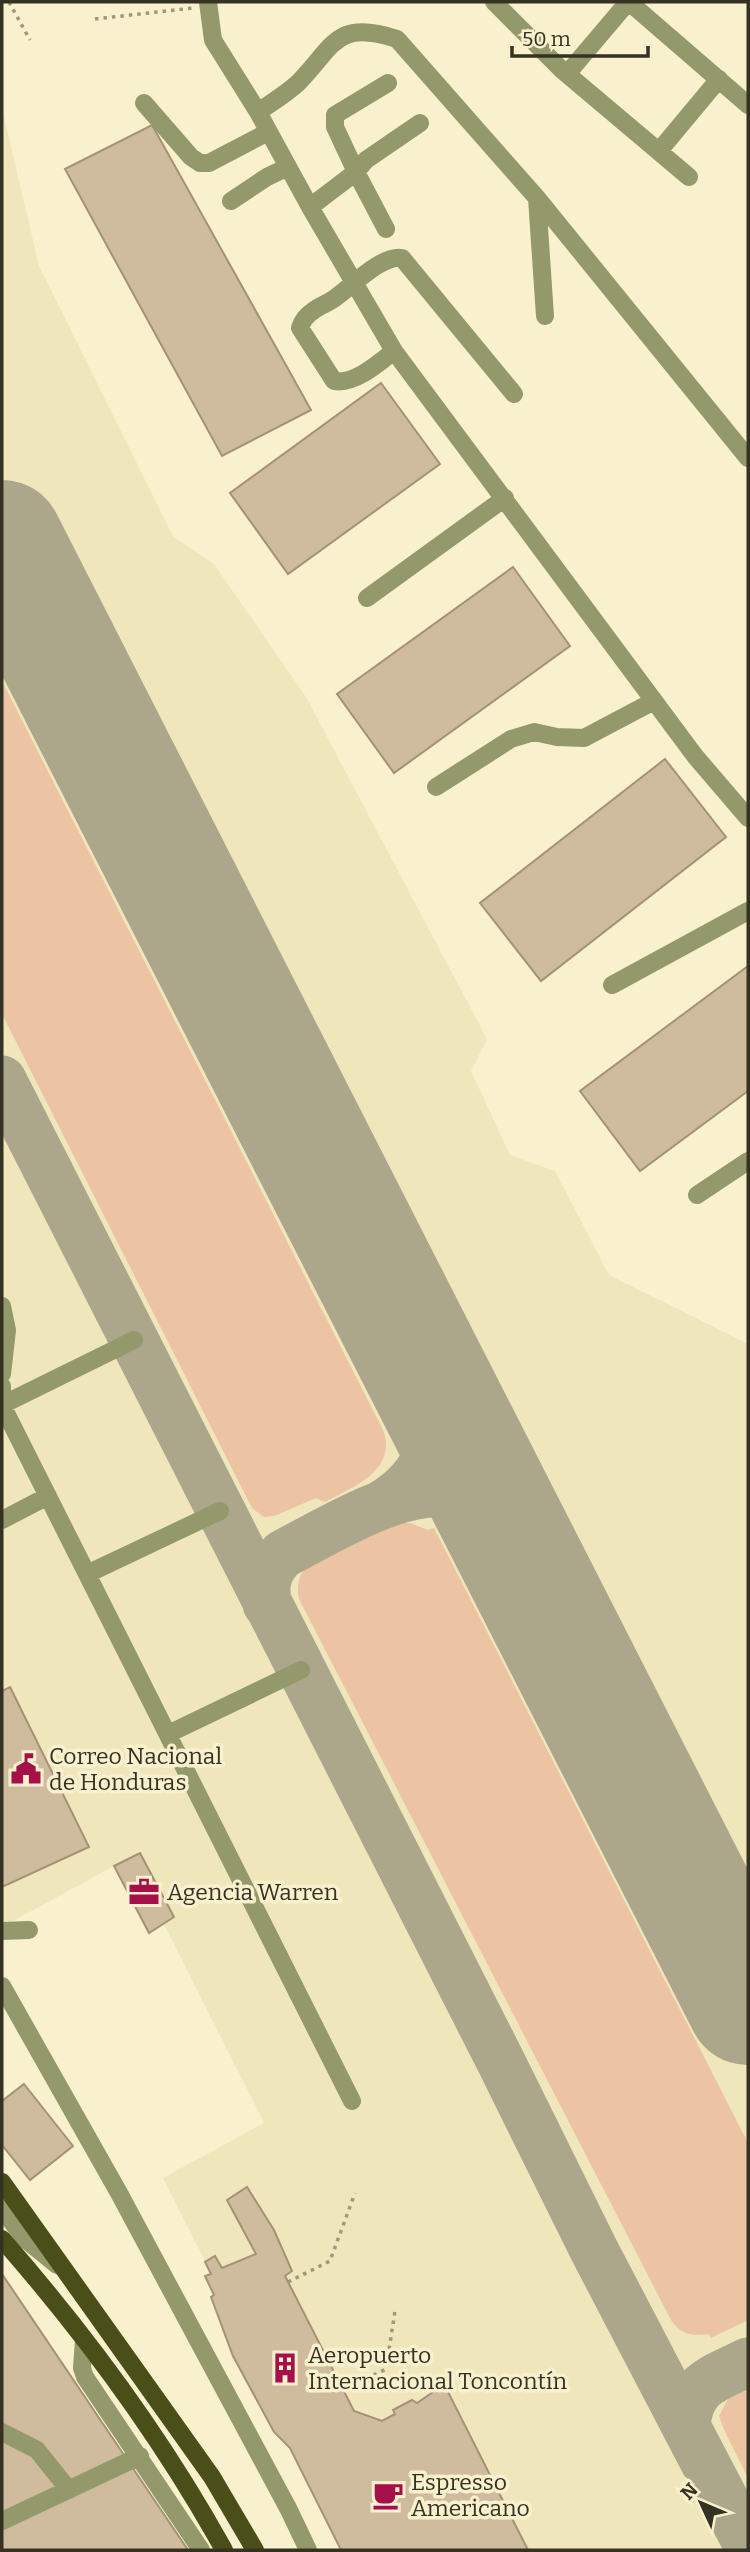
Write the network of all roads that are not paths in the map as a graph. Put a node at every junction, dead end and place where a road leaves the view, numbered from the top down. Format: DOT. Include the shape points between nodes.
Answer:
graph roads {
  1 [pos="208,2"];
  2 [pos="494,2"];
  3 [pos="629,2"];
  4 [pos="567,74"];
  5 [pos="719,79"];
  6 [pos="388,83"];
  7 [pos="144,103"];
  8 [pos="748,105"];
  9 [pos="258,112"];
  10 [pos="420,123"];
  11 [pos="268,132"];
  12 [pos="659,151"];
  13 [pos="288,167"];
  14 [pos="356,172"];
  15 [pos="689,177"];
  16 [pos="537,198"];
  17 [pos="231,201"];
  18 [pos="310,207"];
  19 [pos="386,229"];
  20 [pos="354,284"];
  21 [pos="545,316"];
  22 [pos="394,351"];
  23 [pos="514,394"];
  24 [pos="748,458"];
  25 [pos="505,498"];
  26 [pos="368,598"];
  27 [pos="654,701"];
  28 [pos="436,787"];
  29 [pos="748,818"];
  30 [pos="748,911"];
  31 [pos="612,985"];
  32 [pos="748,1161"];
  33 [pos="696,1195"];
  34 [pos="2,1306"];
  35 [pos="134,1340"];
  36 [pos="2,1374"];
  37 [pos="2,1386"];
  38 [pos="2,1405"];
  39 [pos="48,1496"];
  40 [pos="220,1511"];
  41 [pos="2,1520"];
  42 [pos="87,1574"];
  43 [pos="301,1670"];
  44 [pos="168,1734"];
  45 [pos="29,1930"];
  46 [pos="2,1931"];
  47 [pos="2,1986"];
  48 [pos="352,2101"];
  49 [pos="2,2182"];
  50 [pos="2,2209"];
  51 [pos="2,2239"];
  52 [pos="68,2274"];
  53 [pos="84,2340"];
  54 [pos="2,2432"];
  55 [pos="140,2456"];
  56 [pos="69,2490"];
  57 [pos="2,2521"];
  58 [pos="201,2550"];
  59 [pos="223,2550"];
  60 [pos="255,2550"];
  61 [pos="307,2550"];
  1 -- 9 [label="street" via="213,40"];
  2 -- 4 [label="street"];
  3 -- 4 [label="street"];
  3 -- 5 [label="street"];
  4 -- 12 [label="street"];
  5 -- 8 [label="street"];
  5 -- 12 [label="street"];
  6 -- 14 [label="street" via="335,115 335,127"];
  7 -- 11 [label="street" via="200,163 209,163"];
  9 -- 11 [label="street"];
  9 -- 16 [label="street" via="296,84 331,44 350,34 372,31 397,39"];
  10 -- 14 [label="street"];
  11 -- 13 [label="street"];
  12 -- 15 [label="street"];
  13 -- 17 [label="street"];
  13 -- 18 [label="street"];
  14 -- 18 [label="street"];
  14 -- 19 [label="street"];
  16 -- 21 [label="street"];
  16 -- 24 [label="street"];
  18 -- 20 [label="street"];
  20 -- 22 [label="street"];
  20 -- 22 [label="street" via="313,311 300,328 334,381 373,368"];
  20 -- 23 [label="street" via="371,270 402,258"];
  22 -- 25 [label="street"];
  25 -- 26 [label="street"];
  25 -- 27 [label="street"];
  27 -- 28 [label="street" via="584,738 534,732 511,739"];
  27 -- 29 [label="street"];
  30 -- 31 [label="street"];
  32 -- 33 [label="street"];
  34 -- 36 [label="street" via="7,1330"];
  35 -- 38 [label="street"];
  37 -- 38 [label="street"];
  38 -- 39 [label="street"];
  39 -- 41 [label="street"];
  39 -- 42 [label="street"];
  40 -- 42 [label="street"];
  42 -- 44 [label="street"];
  43 -- 44 [label="street"];
  44 -- 48 [label="street"];
  45 -- 46 [label="street"];
  47 -- 61 [label="street" via="119,2193"];
  49 -- 52 [label="main road"];
  50 -- 52 [label="street" via="25,2239"];
  51 -- 53 [label="main road"];
  52 -- 60 [label="main road" via="212,2477"];
  53 -- 55 [label="street" via="85,2377"];
  53 -- 59 [label="main road" via="190,2490"];
  54 -- 56 [label="street" via="37,2450"];
  55 -- 56 [label="street"];
  55 -- 58 [label="street"];
  56 -- 57 [label="street"];
}
